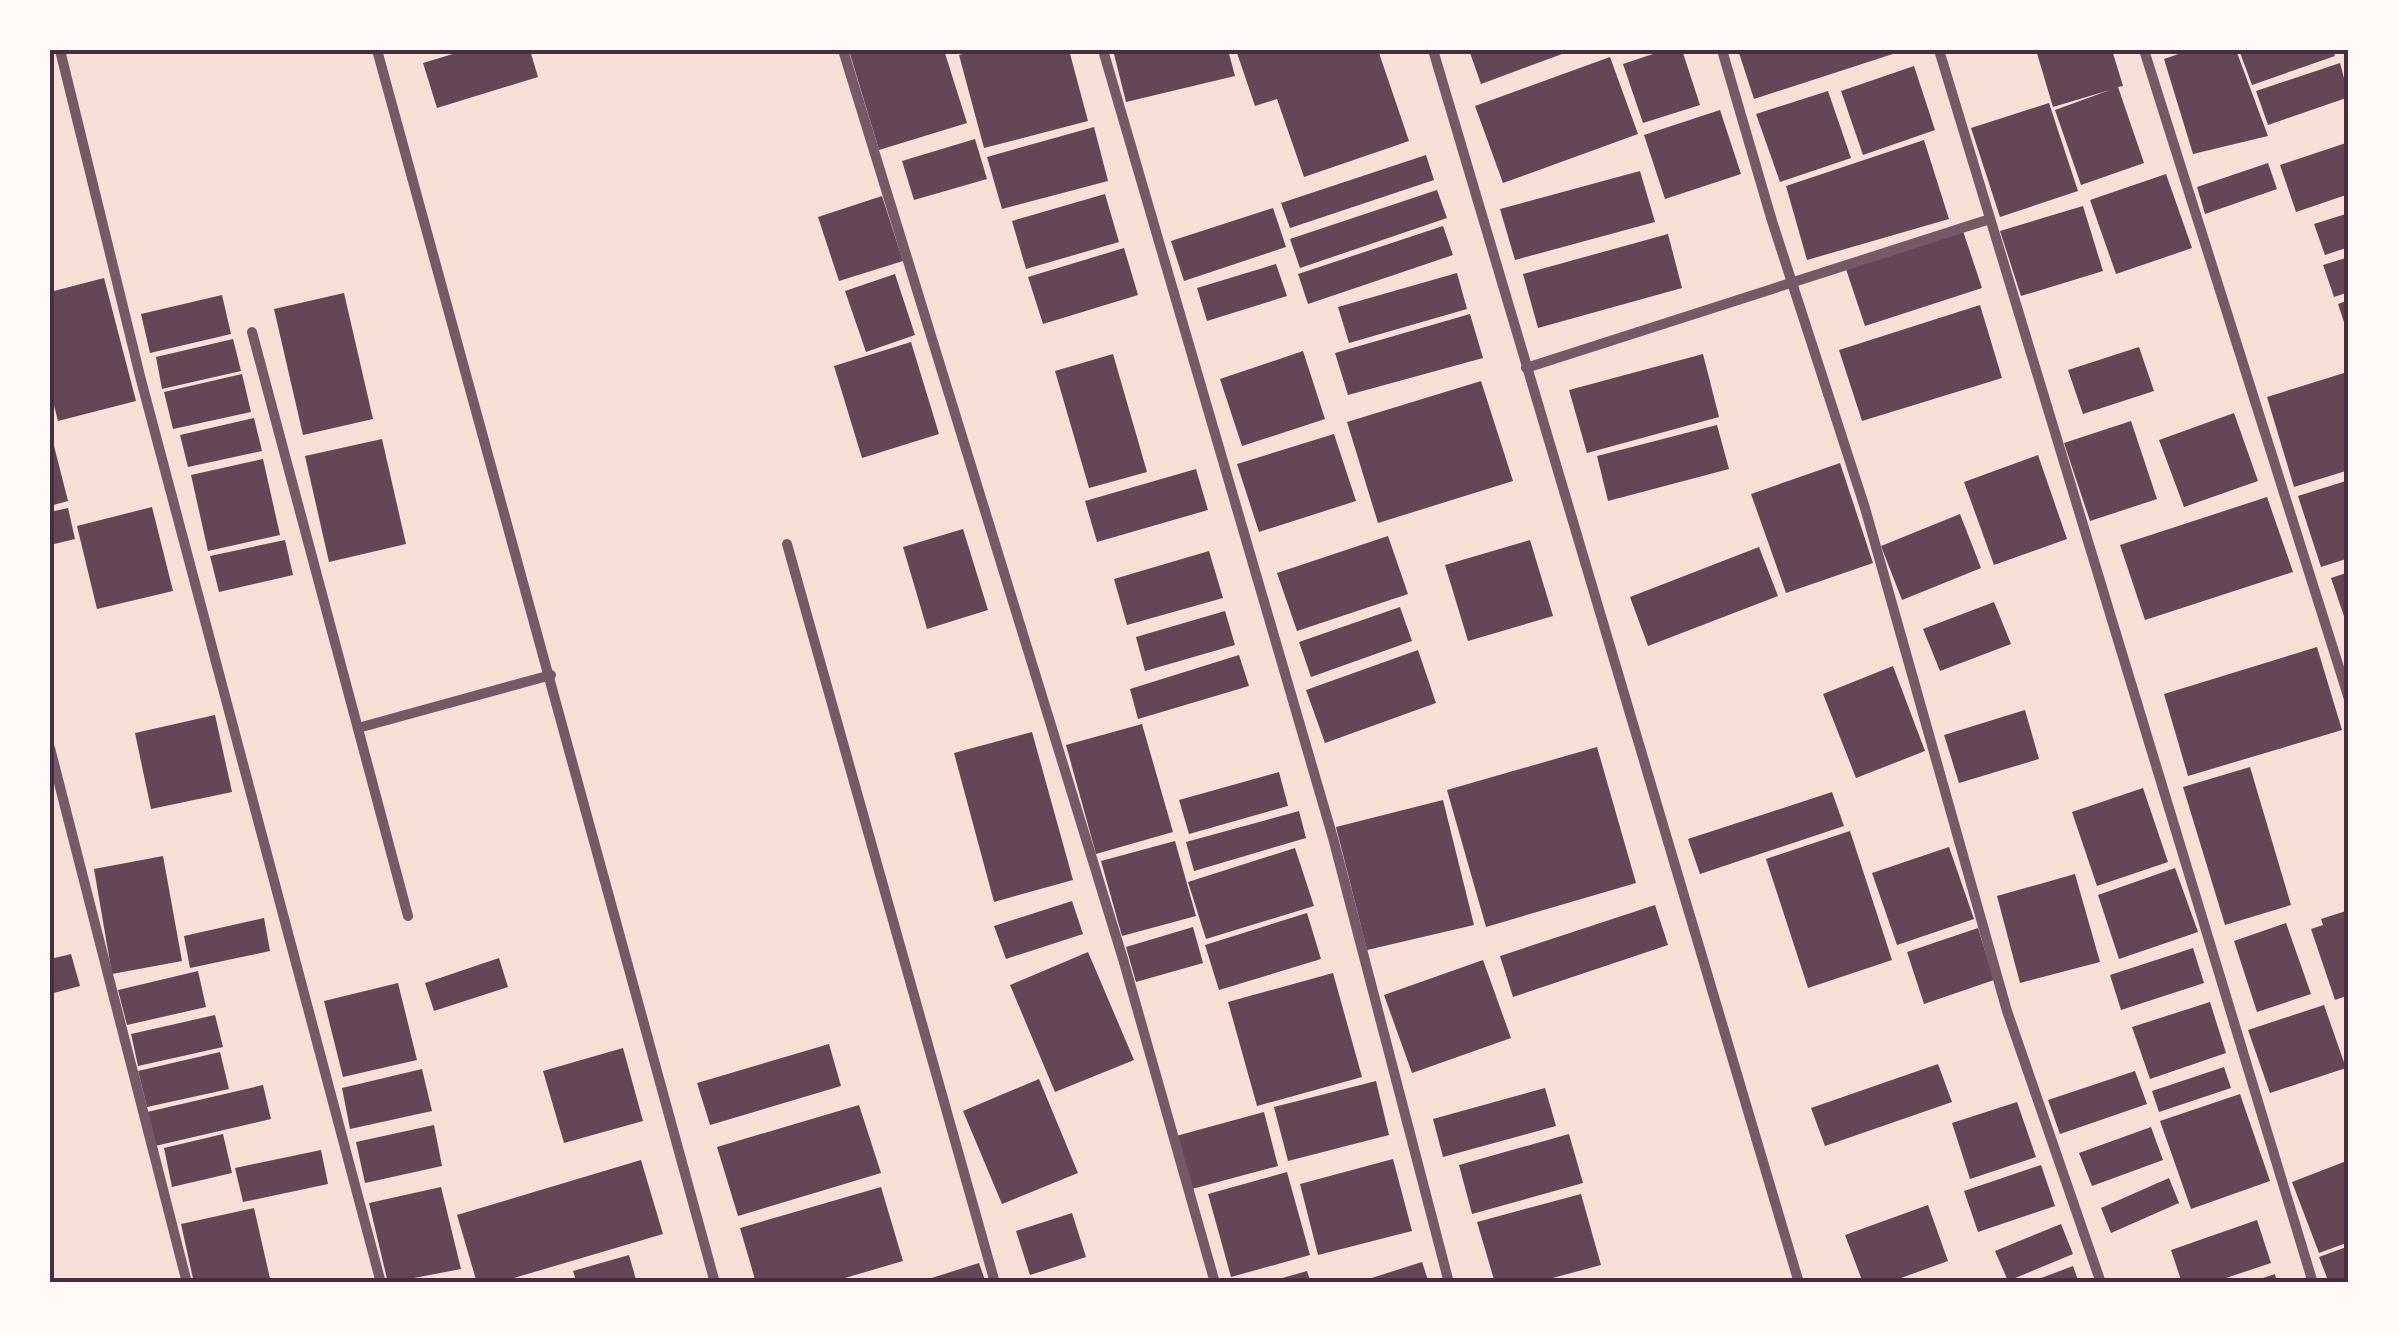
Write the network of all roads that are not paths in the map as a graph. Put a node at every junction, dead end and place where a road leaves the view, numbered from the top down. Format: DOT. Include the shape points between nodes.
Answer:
graph roads {
  1 [pos="60,50"];
  2 [pos="377,50"];
  3 [pos="842,50"];
  4 [pos="1103,50"];
  5 [pos="1433,50"];
  6 [pos="1722,50"];
  7 [pos="1939,50"];
  8 [pos="2144,50"];
  9 [pos="1990,219"];
  10 [pos="1791,283"];
  11 [pos="252,332"];
  12 [pos="1526,368"];
  13 [pos="787,544"];
  14 [pos="550,675"];
  15 [pos="2349,699"];
  16 [pos="358,728"];
  17 [pos="50,748"];
  18 [pos="408,916"];
  19 [pos="187,1283"];
  20 [pos="380,1283"];
  21 [pos="715,1283"];
  22 [pos="995,1283"];
  23 [pos="1214,1283"];
  24 [pos="1449,1283"];
  25 [pos="1799,1283"];
  26 [pos="2101,1283"];
  27 [pos="2313,1283"];
  1 -- 20 [label="street"];
  2 -- 14 [label="street"];
  3 -- 23 [label="street" via="1123,959"];
  4 -- 24 [label="street" via="1332,838"];
  5 -- 12 [label="street"];
  6 -- 10 [label="street"];
  7 -- 9 [label="street"];
  8 -- 15 [label="street"];
  9 -- 10 [label="street"];
  9 -- 27 [label="street"];
  10 -- 12 [label="street"];
  10 -- 26 [label="street" via="1870,526 2007,1012"];
  11 -- 16 [label="street"];
  12 -- 25 [label="street"];
  13 -- 22 [label="street"];
  14 -- 16 [label="street"];
  14 -- 21 [label="street"];
  16 -- 18 [label="street"];
  17 -- 19 [label="street"];
}
